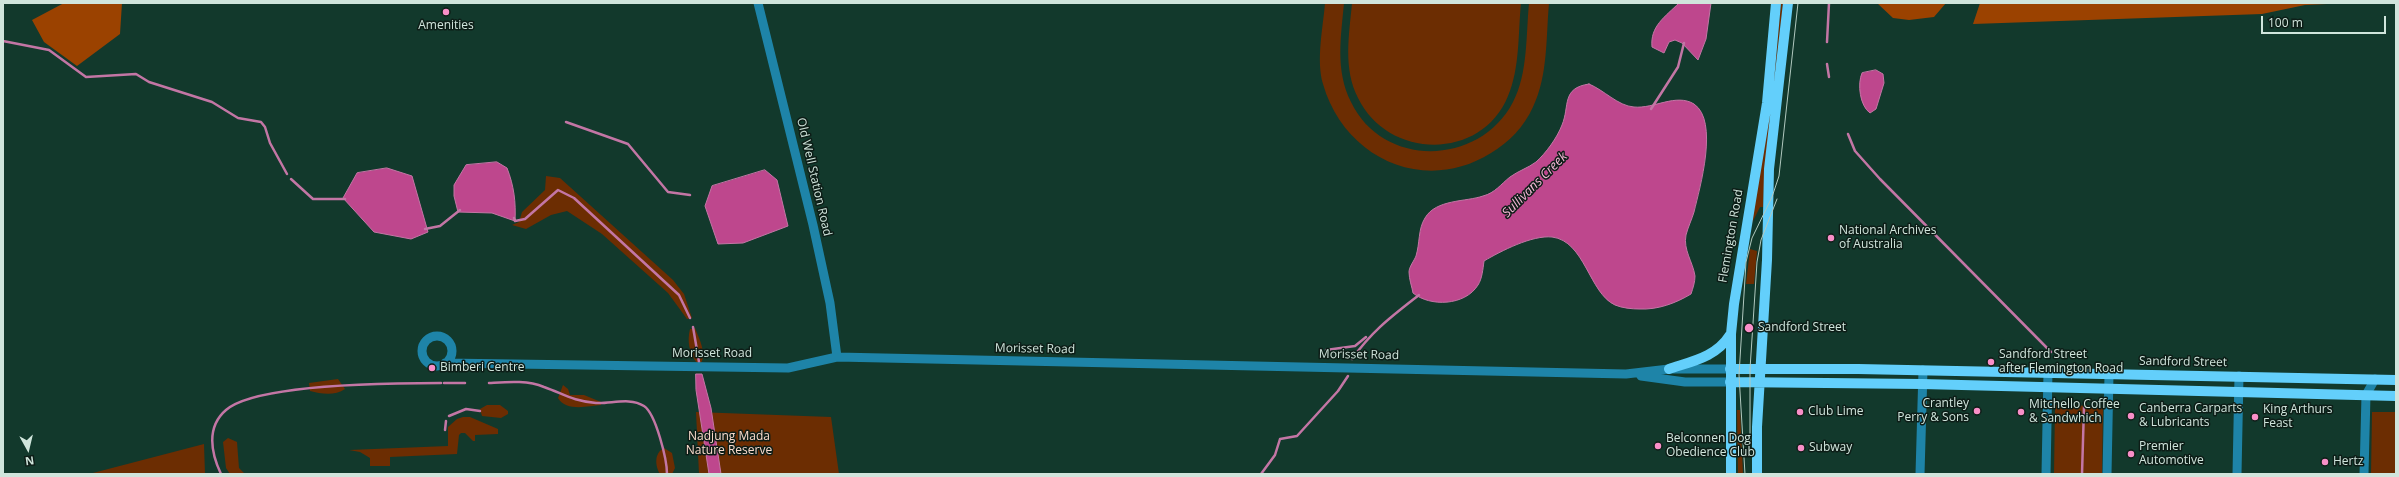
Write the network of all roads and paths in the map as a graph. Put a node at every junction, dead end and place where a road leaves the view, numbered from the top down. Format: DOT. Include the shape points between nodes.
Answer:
graph roads {
  1 [pos="758,3"];
  2 [pos="1776,3"];
  3 [pos="1788,3"];
  4 [pos="1731,334"];
  5 [pos="837,357"];
  6 [pos="445,363"];
  7 [pos="1761,368"];
  8 [pos="1669,369"];
  9 [pos="1730,369"];
  10 [pos="1923,370"];
  11 [pos="2048,372"];
  12 [pos="1626,374"];
  13 [pos="2108,374"];
  14 [pos="2239,376"];
  15 [pos="2374,379"];
  16 [pos="2396,380"];
  17 [pos="1760,381"];
  18 [pos="1730,382"];
  19 [pos="1922,384"];
  20 [pos="2048,387"];
  21 [pos="2108,388"];
  22 [pos="2238,392"];
  23 [pos="2366,395"];
  24 [pos="2396,396"];
  25 [pos="1731,474"];
  26 [pos="1757,474"];
  27 [pos="1920,474"];
  28 [pos="2046,474"];
  29 [pos="2107,474"];
  30 [pos="2237,474"];
  31 [pos="2364,474"];
  1 -- 5 [label="street, Old Well Station Road" via="816,240 830,303"];
  2 -- 4 [label="main road, Flemington Road" via="1767,103 1738,268"];
  3 -- 7 [label="main road" via="1769,169"];
  4 -- 8 [label="main road" via="1715,353"];
  4 -- 9 [label="main road, Flemington Road"];
  5 -- 6 [label="street, Morisset Road" via="788,368"];
  5 -- 12 [label="street, Morisset Road"];
  7 -- 9 [label="main road, Sandford Street"];
  7 -- 10 [label="main road, Sandford Street"];
  7 -- 17 [label="main road"];
  8 -- 9 [label="street, Morisset Road"];
  8 -- 12 [label="street, Morisset Road"];
  9 -- 18 [label="main road, Flemington Road"];
  10 -- 11 [label="main road, Sandford Street"];
  10 -- 19 [label="street"];
  11 -- 13 [label="main road, Sandford Street"];
  11 -- 20 [label="street"];
  12 -- 18 [label="street, Morisset Road" via="1684,382"];
  13 -- 14 [label="main road, Sandford Street"];
  13 -- 21 [label="street"];
  14 -- 15 [label="main road, Sandford Street"];
  14 -- 22 [label="street"];
  15 -- 16 [label="main road, Sandford Street"];
  15 -- 23 [label="street"];
  17 -- 18 [label="main road, Morisset Road"];
  17 -- 19 [label="main road"];
  17 -- 26 [label="main road"];
  18 -- 25 [label="main road, Flemington Road"];
  19 -- 20 [label="main road"];
  19 -- 27 [label="street"];
  20 -- 21 [label="main road"];
  20 -- 28 [label="street"];
  21 -- 22 [label="main road"];
  21 -- 29 [label="street"];
  22 -- 23 [label="main road"];
  22 -- 30 [label="street"];
  23 -- 24 [label="main road"];
  23 -- 31 [label="street"];
}
